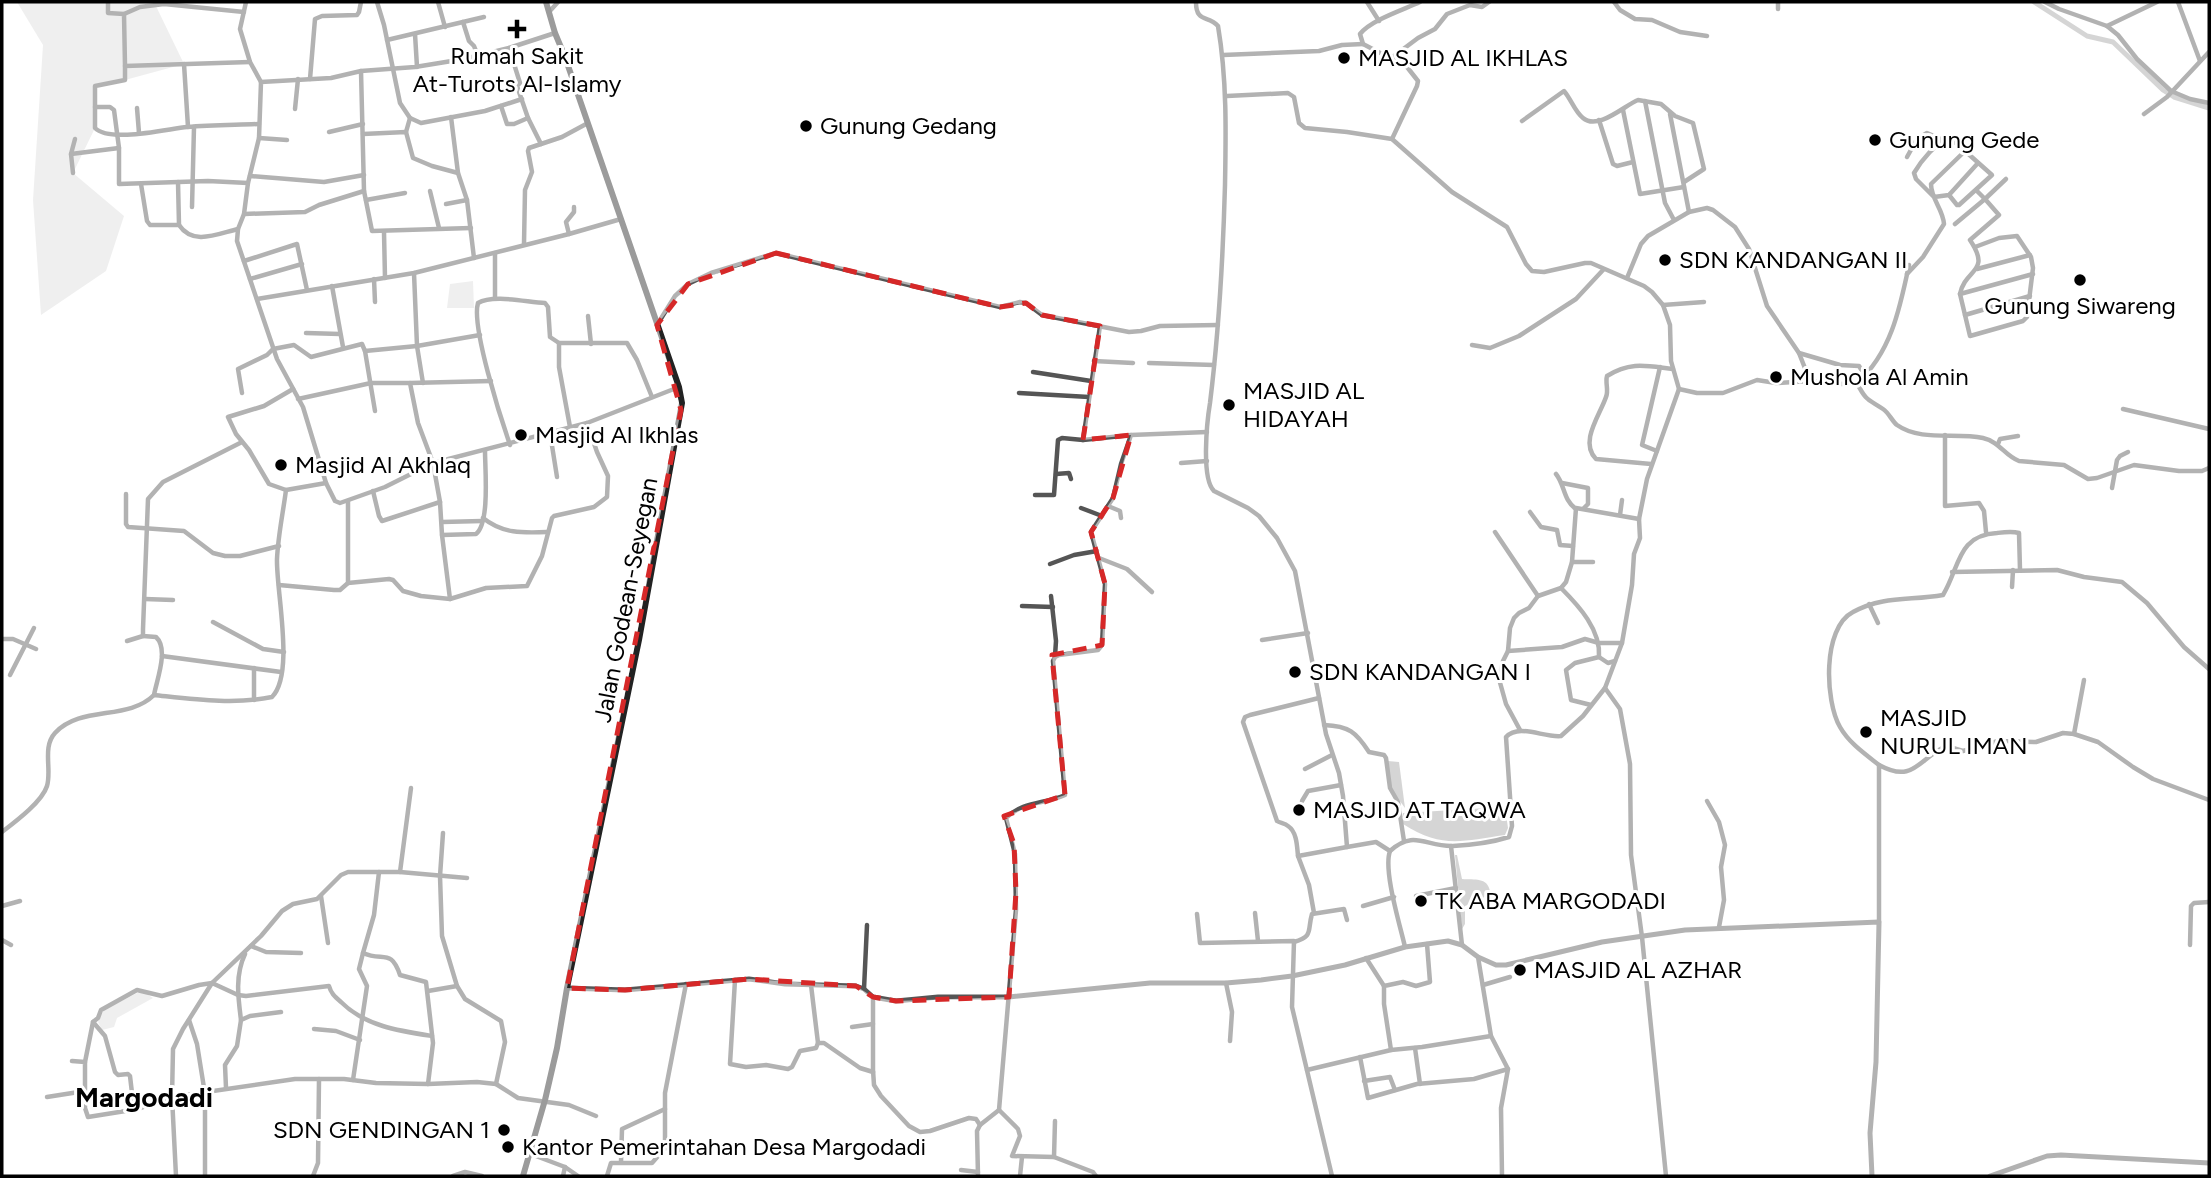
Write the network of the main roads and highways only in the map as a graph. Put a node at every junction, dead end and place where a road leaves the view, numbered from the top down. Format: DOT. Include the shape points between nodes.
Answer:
graph roads {
  1 [pos="546,2"];
  2 [pos="523,1176"];
  1 -- 2 [label="main road, Jalan Godean-Seyegan" via="679,387 681,410 642,626 545,1100"];
}
